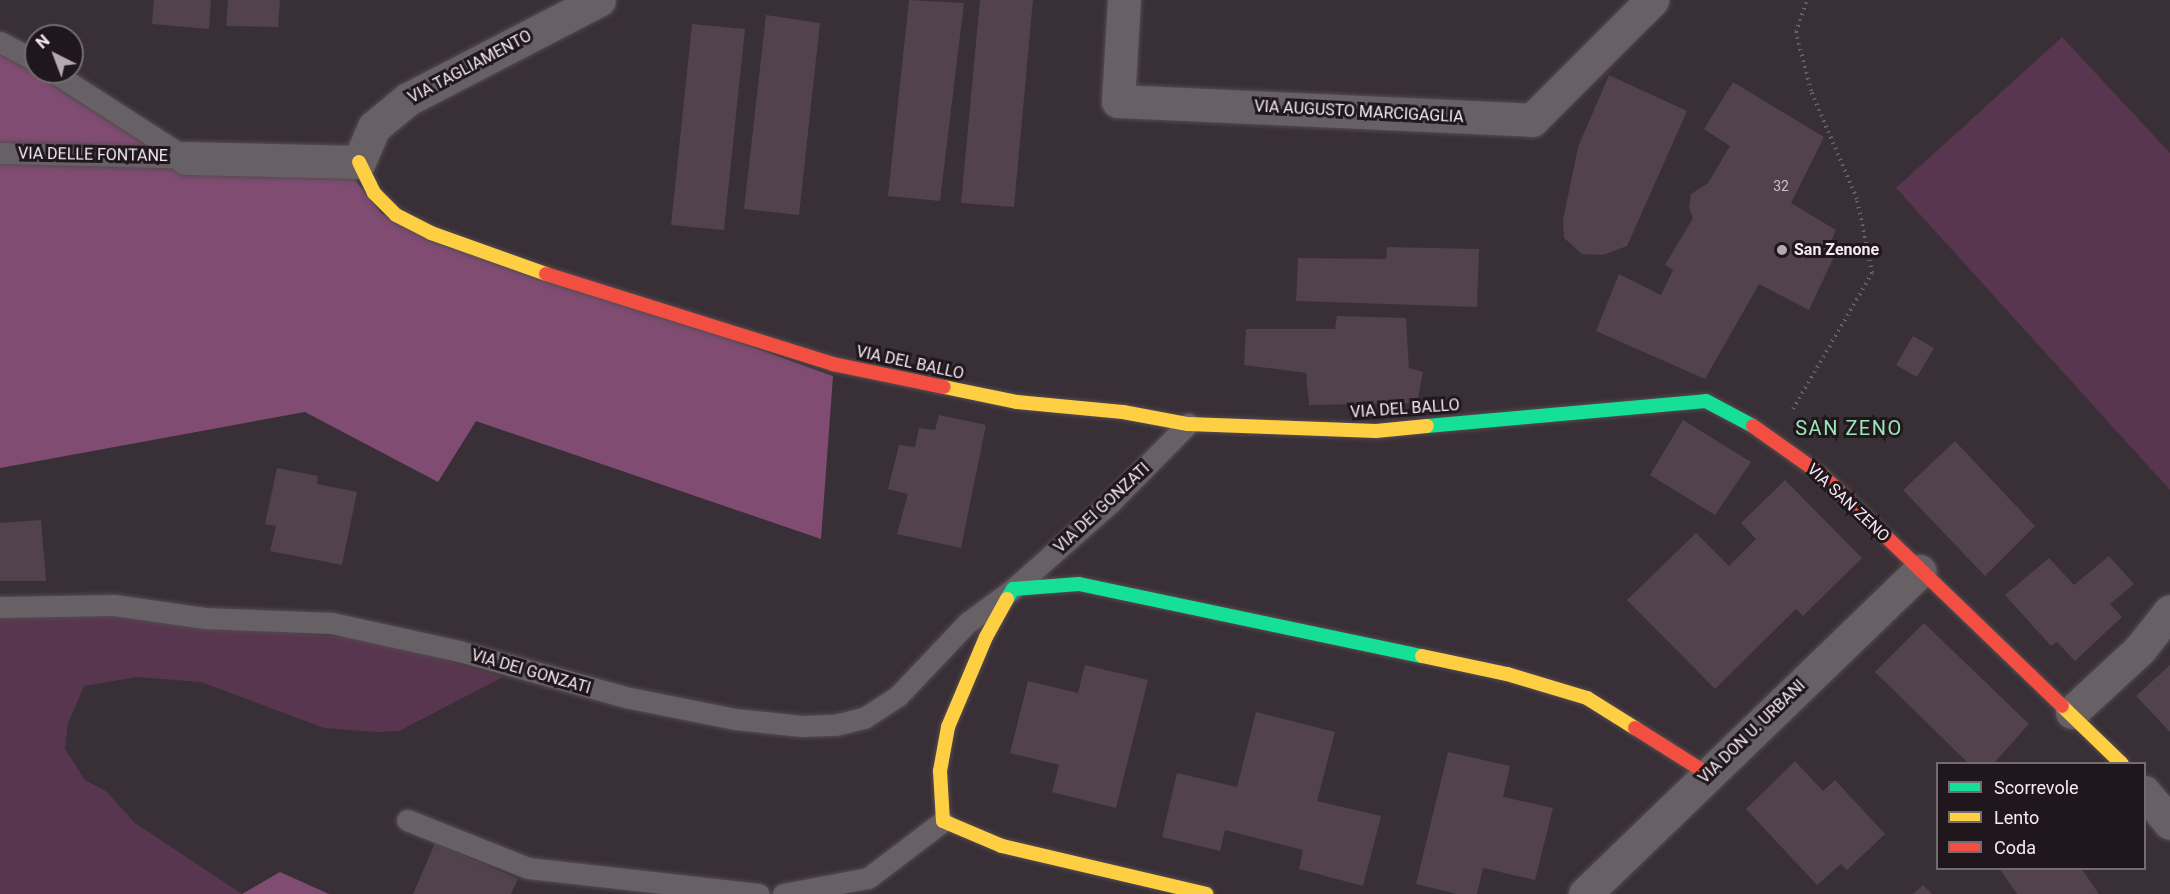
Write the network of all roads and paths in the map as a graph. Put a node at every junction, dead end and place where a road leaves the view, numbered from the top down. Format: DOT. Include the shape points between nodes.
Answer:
graph roads {
  1 [pos="599,0"];
  2 [pos="1124,0"];
  3 [pos="1652,0"];
  4 [pos="1807,0"];
  5 [pos="0,42"];
  6 [pos="24,55"];
  7 [pos="72,84"];
  8 [pos="0,153"];
  9 [pos="186,158"];
  10 [pos="359,162"];
  11 [pos="1504,417"];
  12 [pos="1188,424"];
  13 [pos="1774,441"];
  14 [pos="1919,571"];
  15 [pos="1013,589"];
  16 [pos="0,608"];
  17 [pos="2170,612"];
  18 [pos="2072,712"];
  19 [pos="2120,762"];
  20 [pos="1708,774"];
  21 [pos="2146,793"];
  22 [pos="407,820"];
  23 [pos="943,821"];
  24 [pos="2170,823"];
  25 [pos="586,875"];
  26 [pos="602,894"];
  27 [pos="759,894"];
  28 [pos="783,894"];
  29 [pos="1206,894"];
  30 [pos="1585,894"];
  1 -- 10 [label="street, VIA TAGLIAMENTO" via="408,99 374,127"];
  2 -- 3 [label="street, VIA AUGUSTO MARCIGAGLIA" via="1118,101 1532,120"];
  4 -- 13 [label="path" via="1796,32 1811,91 1857,200 1872,273"];
  5 -- 6 [label="lane"];
  7 -- 9 [label="lane"];
  8 -- 9 [label="lane, VIA DELLE FONTANE"];
  9 -- 10 [label="street"];
  10 -- 12 [label="street, VIA DEL BALLO" via="374,193 396,215 431,233 587,289 832,364 1017,402 1123,412"];
  11 -- 12 [label="street, VIA DEL BALLO" via="1376,431"];
  11 -- 13 [label="street, VIA SAN ZENO" via="1706,400 1741,417"];
  12 -- 15 [label="lane, VIA DEI GONZATI" via="1111,502"];
  13 -- 14 [label="street, VIA SAN ZENO" via="1822,475"];
  14 -- 18 [label="street, VIA SAN ZENO"];
  14 -- 20 [label="street, VIA DON U. URBANI"];
  15 -- 16 [label="lane, VIA DEI GONZATI" via="967,623 898,696 864,718 835,725 802,726 735,719 630,698 459,651 332,623 204,618 114,605"];
  15 -- 20 [label="street" via="1079,584 1507,674 1587,698"];
  15 -- 23 [label="street, VIA DEI GONZATI" via="986,637 948,727 940,771"];
  17 -- 18 [label="street" via="2140,649"];
  18 -- 19 [label="street, VIA SAN ZENO"];
  20 -- 30 [label="street, VIA DON U. URBANI"];
  21 -- 24 [label="street"];
  22 -- 25 [label="lane" via="528,868"];
  23 -- 28 [label="lane" via="868,878"];
  23 -- 29 [label="street" via="1002,846"];
  25 -- 26 [label="lane"];
  25 -- 27 [label="lane"];
}
